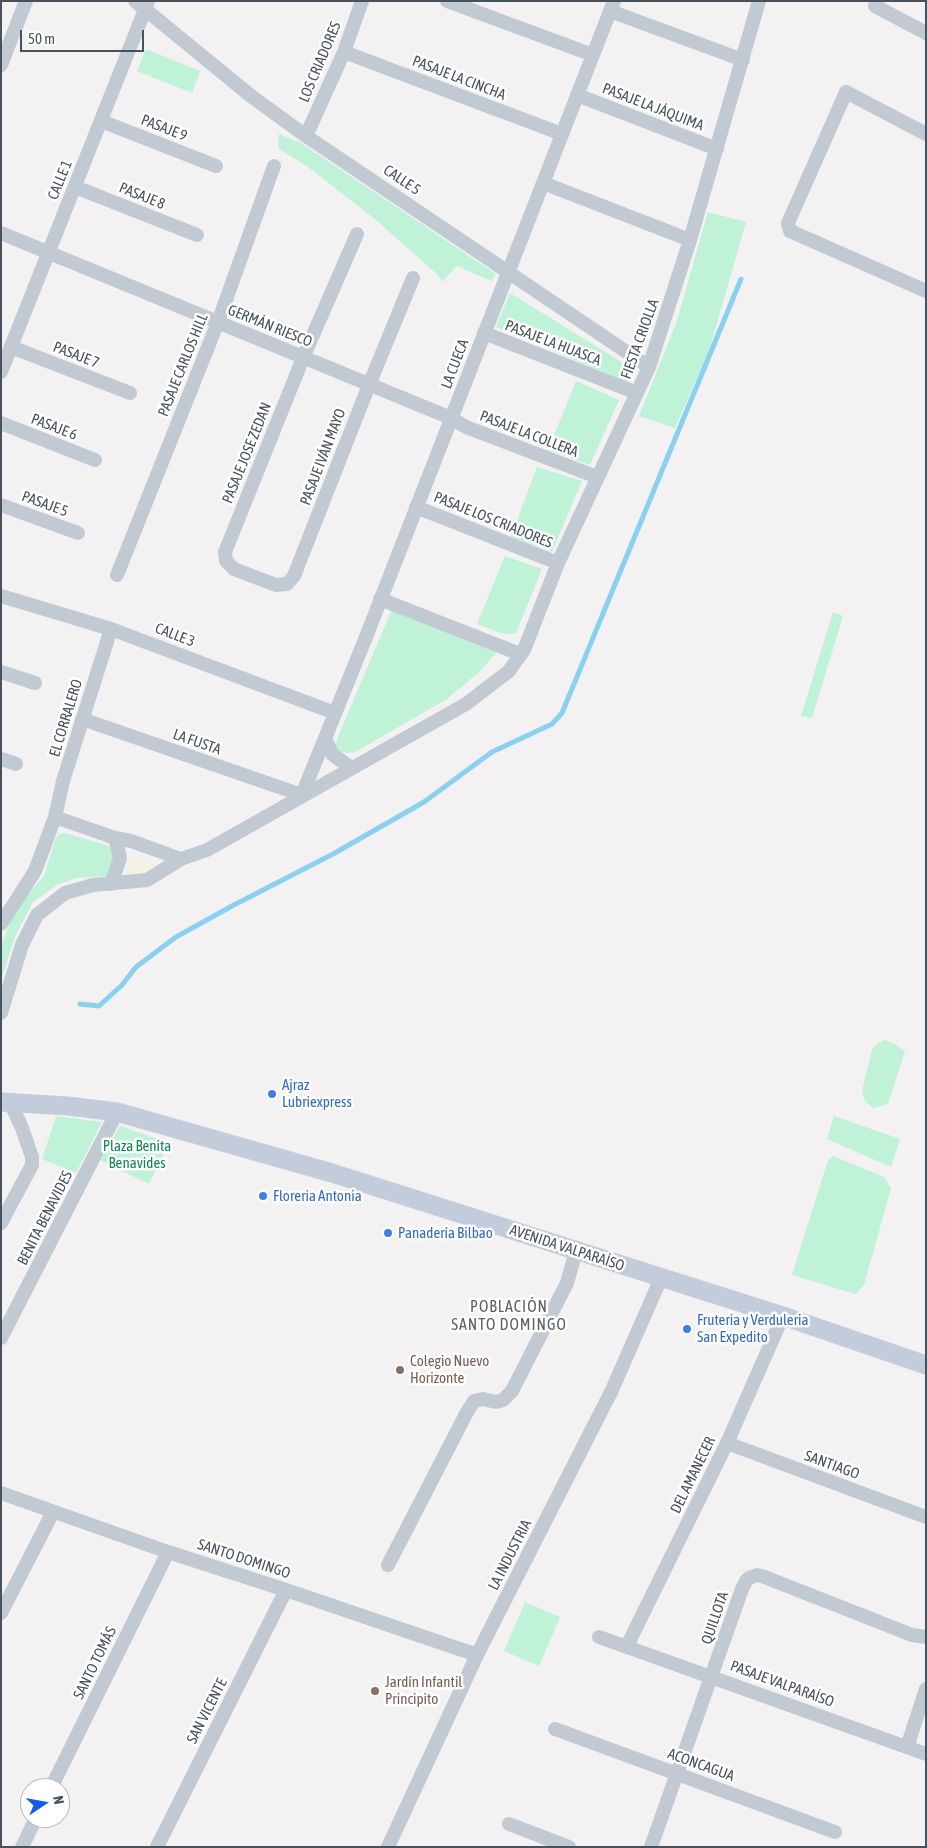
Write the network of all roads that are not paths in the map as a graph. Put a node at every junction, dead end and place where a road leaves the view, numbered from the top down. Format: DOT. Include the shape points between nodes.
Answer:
graph roads {
  1 [pos="26,1"];
  2 [pos="362,1"];
  3 [pos="448,1"];
  4 [pos="759,1"];
  5 [pos="143,4"];
  6 [pos="612,6"];
  7 [pos="875,6"];
  8 [pos="926,33"];
  9 [pos="344,52"];
  10 [pos="593,54"];
  11 [pos="743,60"];
  12 [pos="1,65"];
  13 [pos="577,95"];
  14 [pos="101,121"];
  15 [pos="562,134"];
  16 [pos="926,134"];
  17 [pos="306,136"];
  18 [pos="717,149"];
  19 [pos="216,166"];
  20 [pos="274,166"];
  21 [pos="543,183"];
  22 [pos="75,186"];
  23 [pos="1,233"];
  24 [pos="357,234"];
  25 [pos="197,235"];
  26 [pos="690,240"];
  27 [pos="48,253"];
  28 [pos="508,272"];
  29 [pos="413,278"];
  30 [pos="926,290"];
  31 [pos="218,322"];
  32 [pos="484,333"];
  33 [pos="11,348"];
  34 [pos="303,358"];
  35 [pos="649,366"];
  36 [pos="1,372"];
  37 [pos="369,385"];
  38 [pos="130,393"];
  39 [pos="638,393"];
  40 [pos="451,418"];
  41 [pos="1,424"];
  42 [pos="95,460"];
  43 [pos="597,477"];
  44 [pos="1,505"];
  45 [pos="416,507"];
  46 [pos="78,533"];
  47 [pos="226,561"];
  48 [pos="558,563"];
  49 [pos="117,574"];
  50 [pos="1,596"];
  51 [pos="380,599"];
  52 [pos="111,629"];
  53 [pos="520,654"];
  54 [pos="1,672"];
  55 [pos="35,683"];
  56 [pos="335,712"];
  57 [pos="82,719"];
  58 [pos="325,738"];
  59 [pos="1,760"];
  60 [pos="16,764"];
  61 [pos="351,768"];
  62 [pos="302,795"];
  63 [pos="55,817"];
  64 [pos="114,838"];
  65 [pos="182,859"];
  66 [pos="111,884"];
  67 [pos="1,924"];
  68 [pos="1,1013"];
  69 [pos="5,1102"];
  70 [pos="117,1112"];
  71 [pos="1,1223"];
  72 [pos="576,1251"];
  73 [pos="661,1278"];
  74 [pos="783,1316"];
  75 [pos="1,1338"];
  76 [pos="926,1365"];
  77 [pos="727,1443"];
  78 [pos="1,1493"];
  79 [pos="53,1512"];
  80 [pos="926,1517"];
  81 [pos="168,1552"];
  82 [pos="388,1565"];
  83 [pos="286,1590"];
  84 [pos="1,1613"];
  85 [pos="926,1636"];
  86 [pos="599,1637"];
  87 [pos="627,1646"];
  88 [pos="477,1655"];
  89 [pos="713,1676"];
  90 [pos="926,1689"];
  91 [pos="555,1729"];
  92 [pos="907,1747"];
  93 [pos="926,1754"];
  94 [pos="677,1773"];
  95 [pos="56,1778"];
  96 [pos="509,1824"];
  97 [pos="31,1828"];
  98 [pos="835,1832"];
  99 [pos="22,1847"];
  100 [pos="157,1847"];
  101 [pos="388,1847"];
  102 [pos="569,1847"];
  103 [pos="651,1847"];
  1 -- 12 [label="street"];
  2 -- 9 [label="street, LOS CRIADORES"];
  3 -- 10 [label="street"];
  4 -- 11 [label="street, FIESTA CRIOLLA"];
  5 -- 14 [label="street, CALLE 1"];
  5 -- 17 [label="street, CALLE 5" via="251,96"];
  6 -- 10 [label="street, LA CUECA"];
  6 -- 11 [label="street"];
  7 -- 8 [label="street"];
  9 -- 15 [label="street, PASAJE LA CINCHA"];
  9 -- 17 [label="street, LOS CRIADORES"];
  10 -- 13 [label="street, LA CUECA"];
  11 -- 18 [label="street, FIESTA CRIOLLA"];
  13 -- 15 [label="street, LA CUECA"];
  13 -- 18 [label="street, PASAJE LA JÁQUIMA"];
  14 -- 19 [label="street, PASAJE 9"];
  14 -- 22 [label="street, CALLE 1"];
  15 -- 21 [label="street, LA CUECA"];
  16 -- 30 [label="street" via="846,92 788,223 790,231"];
  17 -- 28 [label="street, CALLE 5"];
  18 -- 26 [label="street, FIESTA CRIOLLA"];
  20 -- 31 [label="street, PASAJE CARLOS HILL"];
  21 -- 26 [label="street"];
  21 -- 28 [label="street, LA CUECA"];
  22 -- 25 [label="street, PASAJE 8"];
  22 -- 27 [label="street, CALLE 1"];
  23 -- 27 [label="street, GERMÁN RIESCO"];
  24 -- 34 [label="street, PASAJE JOSE ZEDAN"];
  26 -- 35 [label="street, FIESTA CRIOLLA"];
  27 -- 31 [label="street, GERMÁN RIESCO"];
  27 -- 33 [label="street, CALLE 1"];
  28 -- 32 [label="street, LA CUECA"];
  28 -- 35 [label="street, CALLE 5"];
  29 -- 37 [label="street, PASAJE IVÁN MAYO"];
  31 -- 34 [label="street, GERMÁN RIESCO"];
  31 -- 49 [label="street, PASAJE CARLOS HILL"];
  32 -- 39 [label="street, PASAJE LA HUASCA"];
  32 -- 40 [label="street, LA CUECA"];
  33 -- 36 [label="street, CALLE 1"];
  33 -- 38 [label="street, PASAJE 7"];
  34 -- 37 [label="street, GERMÁN RIESCO"];
  34 -- 47 [label="street, PASAJE JOSE ZEDAN" via="225,552"];
  35 -- 39 [label="street, FIESTA CRIOLLA"];
  37 -- 40 [label="street, GERMÁN RIESCO"];
  37 -- 47 [label="street, PASAJE IVÁN MAYO" via="294,576 287,584 276,585 234,569"];
  39 -- 43 [label="street, FIESTA CRIOLLA"];
  40 -- 43 [label="street, PASAJE LA COLLERA" via="466,427"];
  40 -- 45 [label="street, LA CUECA"];
  41 -- 42 [label="street, PASAJE 6"];
  43 -- 48 [label="street, FIESTA CRIOLLA"];
  44 -- 46 [label="street, PASAJE 5"];
  45 -- 48 [label="street, PASAJE LOS CRIADORES"];
  45 -- 51 [label="street, LA CUECA"];
  48 -- 53 [label="street, FIESTA CRIOLLA"];
  50 -- 52 [label="street, CALLE 3"];
  51 -- 53 [label="street"];
  51 -- 56 [label="street, LA CUECA"];
  52 -- 56 [label="street, CALLE 3"];
  52 -- 57 [label="street, EL CORRALERO"];
  53 -- 61 [label="street, FIESTA CRIOLLA" via="509,671 466,704"];
  54 -- 55 [label="street"];
  56 -- 58 [label="street, LA CUECA"];
  57 -- 62 [label="street, LA FUSTA"];
  57 -- 63 [label="street, EL CORRALERO"];
  58 -- 61 [label="street" via="332,754"];
  58 -- 62 [label="street, LA CUECA"];
  59 -- 60 [label="street"];
  61 -- 62 [label="street, FIESTA CRIOLLA"];
  62 -- 65 [label="street, FIESTA CRIOLLA" via="207,850"];
  63 -- 64 [label="street"];
  63 -- 67 [label="street, EL CORRALERO" via="35,871"];
  64 -- 65 [label="street"];
  64 -- 66 [label="street" via="120,858"];
  65 -- 66 [label="street, FIESTA CRIOLLA" via="147,880"];
  66 -- 68 [label="street, FIESTA CRIOLLA" via="65,893 36,915 22,945"];
  69 -- 70 [label="main road, AVENIDA VALPARAÍSO"];
  69 -- 71 [label="street" via="24,1135 32,1165"];
  70 -- 72 [label="main road, AVENIDA VALPARAÍSO" via="332,1173"];
  70 -- 75 [label="street, BENITA BENAVIDES"];
  72 -- 73 [label="main road, AVENIDA VALPARAÍSO"];
  72 -- 82 [label="street" via="567,1284 512,1391 503,1400 496,1402 483,1398 470,1406"];
  73 -- 74 [label="main road, AVENIDA VALPARAÍSO"];
  73 -- 88 [label="street, LA INDUSTRIA" via="612,1390"];
  74 -- 76 [label="main road, AVENIDA VALPARAÍSO"];
  74 -- 77 [label="street, DEL AMANECER"];
  77 -- 80 [label="street, SANTIAGO"];
  77 -- 87 [label="street, DEL AMANECER"];
  78 -- 79 [label="street, SANTO DOMINGO"];
  79 -- 81 [label="street, SANTO DOMINGO"];
  79 -- 84 [label="street"];
  81 -- 83 [label="street, SANTO DOMINGO"];
  81 -- 95 [label="street, SANTO TOMÁS"];
  83 -- 88 [label="street, SANTO DOMINGO"];
  83 -- 100 [label="street, SAN VICENTE"];
  85 -- 89 [label="street, QUILLOTA" via="912,1635 757,1576 746,1580"];
  86 -- 87 [label="street, PASAJE VALPARAÍSO"];
  87 -- 89 [label="street, PASAJE VALPARAÍSO"];
  88 -- 101 [label="street, LA INDUSTRIA"];
  89 -- 92 [label="street, PASAJE VALPARAÍSO"];
  89 -- 94 [label="street, QUILLOTA"];
  90 -- 92 [label="street"];
  91 -- 94 [label="street, ACONCAGUA"];
  92 -- 93 [label="street, PASAJE VALPARAÍSO"];
  94 -- 98 [label="street, ACONCAGUA"];
  94 -- 103 [label="street, QUILLOTA"];
  96 -- 102 [label="street"];
  97 -- 99 [label="street"];
}
